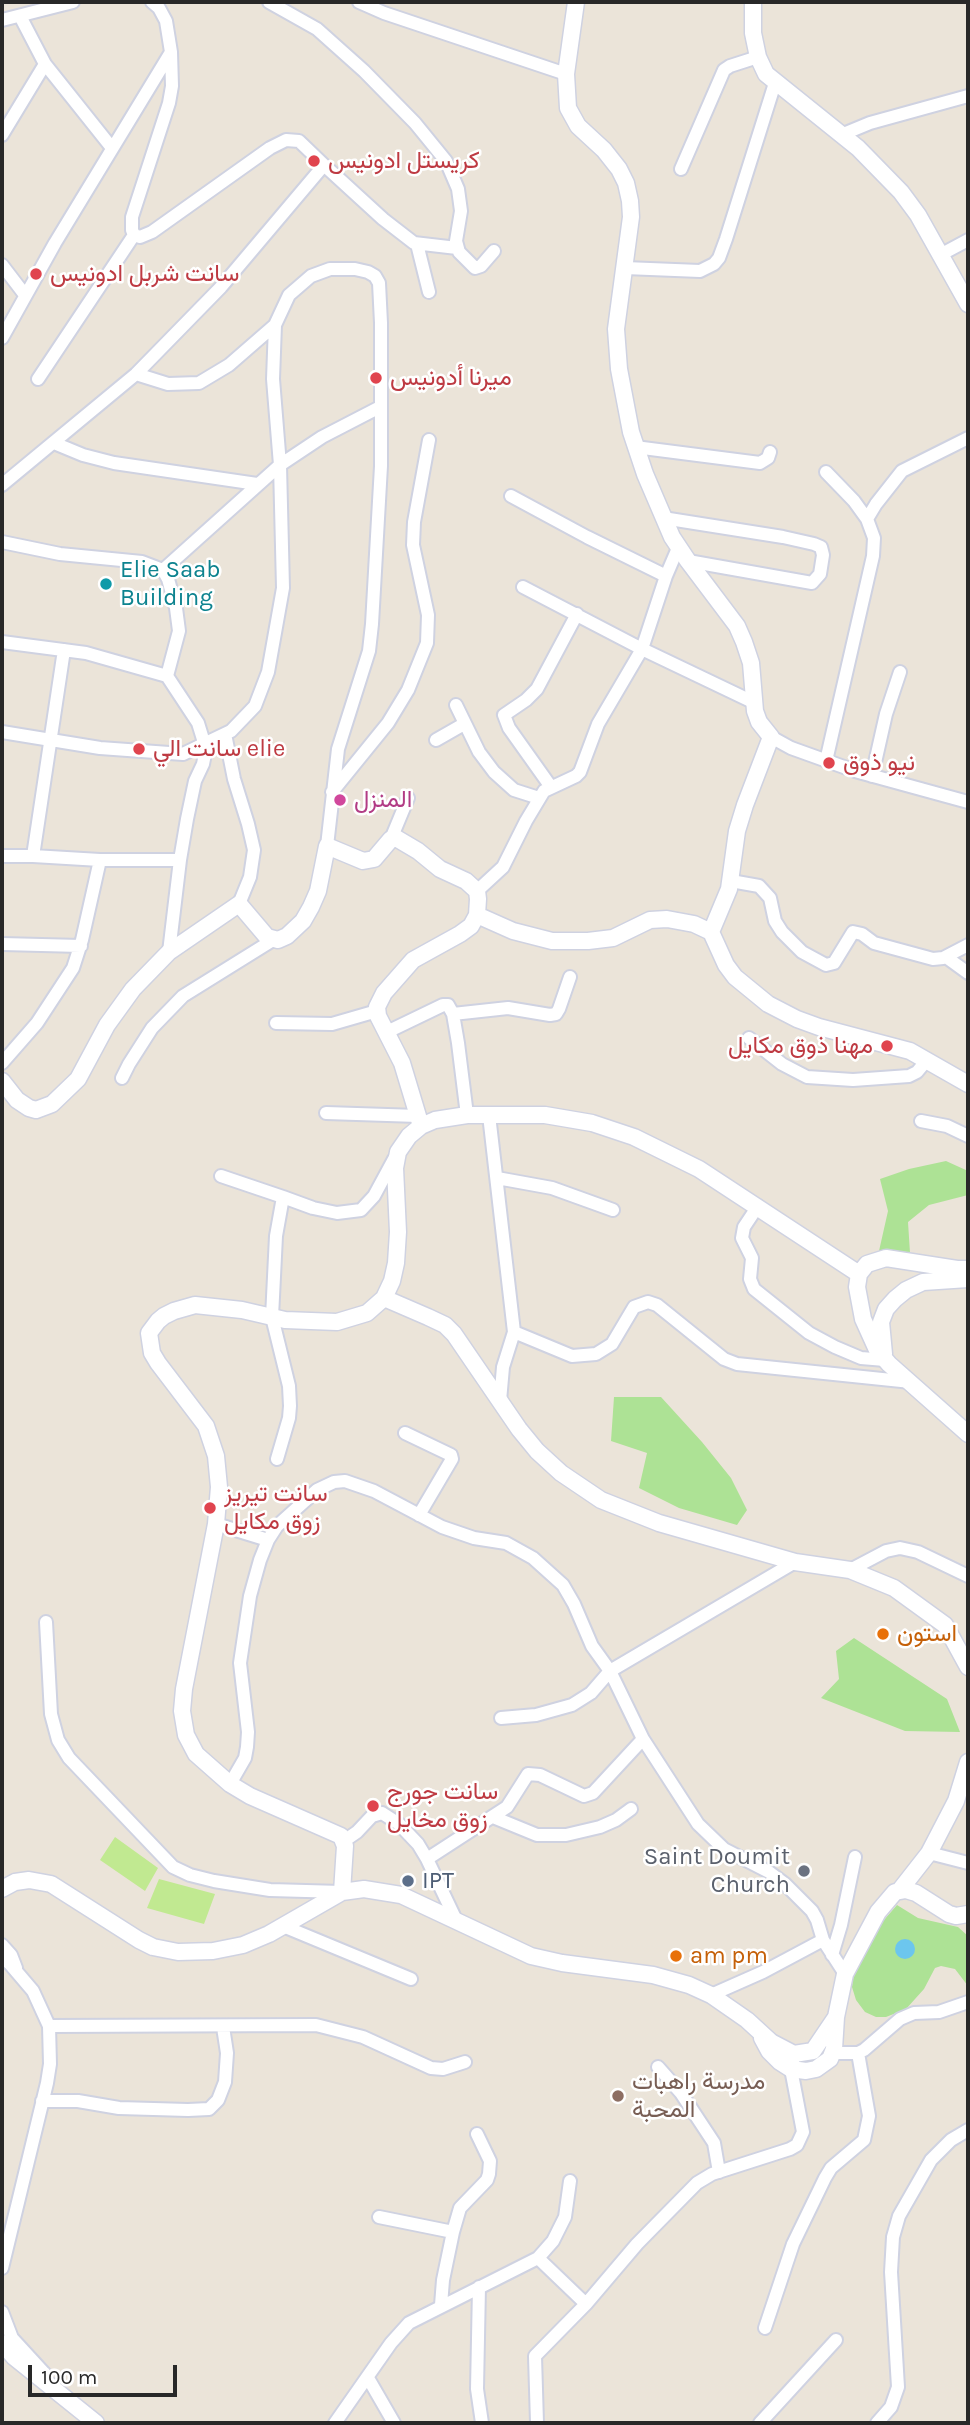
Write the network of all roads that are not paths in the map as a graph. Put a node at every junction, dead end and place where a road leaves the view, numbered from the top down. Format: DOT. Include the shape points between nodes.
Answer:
graph roads {
  1 [pos="73,2"];
  2 [pos="152,2"];
  3 [pos="269,2"];
  4 [pos="359,2"];
  5 [pos="576,2"];
  6 [pos="754,2"];
  7 [pos="20,16"];
  8 [pos="2,20"];
  9 [pos="171,52"];
  10 [pos="758,57"];
  11 [pos="44,64"];
  12 [pos="566,74"];
  13 [pos="775,83"];
  14 [pos="968,96"];
  15 [pos="2,135"];
  16 [pos="841,135"];
  17 [pos="112,148"];
  18 [pos="324,165"];
  19 [pos="681,169"];
  20 [pos="134,235"];
  21 [pos="968,240"];
  22 [pos="417,244"];
  23 [pos="457,248"];
  24 [pos="494,251"];
  25 [pos="940,255"];
  26 [pos="2,265"];
  27 [pos="625,268"];
  28 [pos="429,292"];
  29 [pos="25,295"];
  30 [pos="968,304"];
  31 [pos="275,325"];
  32 [pos="2,338"];
  33 [pos="136,374"];
  34 [pos="38,379"];
  35 [pos="380,407"];
  36 [pos="968,438"];
  37 [pos="429,440"];
  38 [pos="54,443"];
  39 [pos="635,447"];
  40 [pos="770,452"];
  41 [pos="280,465"];
  42 [pos="826,472"];
  43 [pos="257,484"];
  44 [pos="2,485"];
  45 [pos="510,496"];
  46 [pos="663,518"];
  47 [pos="867,519"];
  48 [pos="2,542"];
  49 [pos="683,555"];
  50 [pos="163,570"];
  51 [pos="666,576"];
  52 [pos="523,587"];
  53 [pos="577,614"];
  54 [pos="2,642"];
  55 [pos="642,649"];
  56 [pos="64,650"];
  57 [pos="900,671"];
  58 [pos="167,676"];
  59 [pos="753,702"];
  60 [pos="456,705"];
  61 [pos="464,724"];
  62 [pos="2,732"];
  63 [pos="225,734"];
  64 [pos="771,737"];
  65 [pos="51,740"];
  66 [pos="436,740"];
  67 [pos="205,743"];
  68 [pos="826,761"];
  69 [pos="873,776"];
  70 [pos="551,787"];
  71 [pos="332,792"];
  72 [pos="408,798"];
  73 [pos="539,798"];
  74 [pos="968,802"];
  75 [pos="391,839"];
  76 [pos="327,846"];
  77 [pos="2,856"];
  78 [pos="33,856"];
  79 [pos="100,860"];
  80 [pos="180,860"];
  81 [pos="731,881"];
  82 [pos="477,891"];
  83 [pos="239,904"];
  84 [pos="477,915"];
  85 [pos="711,932"];
  86 [pos="273,940"];
  87 [pos="2,944"];
  88 [pos="968,945"];
  89 [pos="81,946"];
  90 [pos="169,952"];
  91 [pos="946,957"];
  92 [pos="968,973"];
  93 [pos="570,977"];
  94 [pos="377,1011"];
  95 [pos="453,1014"];
  96 [pos="276,1023"];
  97 [pos="387,1032"];
  98 [pos="749,1038"];
  99 [pos="927,1060"];
  100 [pos="2,1063"];
  101 [pos="122,1078"];
  102 [pos="2,1081"];
  103 [pos="968,1084"];
  104 [pos="326,1113"];
  105 [pos="467,1115"];
  106 [pos="489,1115"];
  107 [pos="420,1121"];
  108 [pos="922,1121"];
  109 [pos="968,1136"];
  110 [pos="398,1152"];
  111 [pos="220,1176"];
  112 [pos="497,1178"];
  113 [pos="283,1197"];
  114 [pos="758,1206"];
  115 [pos="613,1210"];
  116 [pos="968,1269"];
  117 [pos="926,1273"];
  118 [pos="859,1274"];
  119 [pos="968,1279"];
  120 [pos="384,1298"];
  121 [pos="858,1301"];
  122 [pos="884,1314"];
  123 [pos="272,1317"];
  124 [pos="513,1332"];
  125 [pos="885,1360"];
  126 [pos="911,1382"];
  127 [pos="499,1401"];
  128 [pos="405,1433"];
  129 [pos="968,1434"];
  130 [pos="277,1459"];
  131 [pos="418,1515"];
  132 [pos="216,1524"];
  133 [pos="268,1539"];
  134 [pos="795,1562"];
  135 [pos="850,1570"];
  136 [pos="968,1576"];
  137 [pos="46,1622"];
  138 [pos="968,1667"];
  139 [pos="610,1671"];
  140 [pos="501,1718"];
  141 [pos="643,1739"];
  142 [pos="968,1762"];
  143 [pos="230,1784"];
  144 [pos="631,1809"];
  145 [pos="493,1817"];
  146 [pos="344,1841"];
  147 [pos="929,1853"];
  148 [pos="855,1857"];
  149 [pos="427,1859"];
  150 [pos="968,1863"];
  151 [pos="2,1889"];
  152 [pos="900,1890"];
  153 [pos="342,1892"];
  154 [pos="63,1893"];
  155 [pos="2,1902"];
  156 [pos="968,1914"];
  157 [pos="456,1920"];
  158 [pos="283,1926"];
  159 [pos="823,1940"];
  160 [pos="2,1945"];
  161 [pos="832,1955"];
  162 [pos="2,1958"];
  163 [pos="845,1974"];
  164 [pos="19,1975"];
  165 [pos="411,1979"];
  166 [pos="711,1995"];
  167 [pos="968,2003"];
  168 [pos="836,2017"];
  169 [pos="49,2025"];
  170 [pos="223,2027"];
  171 [pos="832,2053"];
  172 [pos="858,2053"];
  173 [pos="465,2062"];
  174 [pos="793,2062"];
  175 [pos="658,2067"];
  176 [pos="42,2101"];
  177 [pos="968,2130"];
  178 [pos="477,2134"];
  179 [pos="719,2172"];
  180 [pos="570,2181"];
  181 [pos="379,2217"];
  182 [pos="453,2232"];
  183 [pos="538,2258"];
  184 [pos="2,2268"];
  185 [pos="479,2287"];
  186 [pos="586,2304"];
  187 [pos="441,2305"];
  188 [pos="2,2312"];
  189 [pos="765,2328"];
  190 [pos="836,2340"];
  191 [pos="2,2343"];
  192 [pos="2,2356"];
  193 [pos="368,2378"];
  194 [pos="59,2395"];
  195 [pos="96,2423"];
  196 [pos="335,2423"];
  197 [pos="394,2423"];
  198 [pos="482,2423"];
  199 [pos="537,2423"];
  200 [pos="760,2423"];
  201 [pos="877,2423"];
  1 -- 7 [label="street"];
  2 -- 9 [label="street" via="166,21"];
  3 -- 23 [label="street" via="317,29 364,71 436,148 452,170 458,189"];
  4 -- 12 [label="street"];
  5 -- 12 [label="street"];
  6 -- 10 [label="street" via="752,33"];
  7 -- 8 [label="street"];
  7 -- 11 [label="street"];
  9 -- 17 [label="street"];
  9 -- 20 [label="street" via="169,103 132,217"];
  10 -- 13 [label="street"];
  10 -- 19 [label="street" via="724,70"];
  11 -- 15 [label="street"];
  11 -- 17 [label="street"];
  12 -- 27 [label="street" via="572,116 612,159 626,184 631,217"];
  13 -- 16 [label="street"];
  13 -- 27 [label="street" via="719,258 700,271"];
  14 -- 16 [label="street"];
  16 -- 25 [label="street" via="901,191"];
  17 -- 29 [label="street"];
  18 -- 20 [label="street" via="299,141 286,140 152,232"];
  18 -- 22 [label="street"];
  18 -- 33 [label="street" via="221,287"];
  20 -- 34 [label="street"];
  21 -- 25 [label="street"];
  22 -- 23 [label="street"];
  22 -- 28 [label="street"];
  23 -- 24 [label="street" via="475,268"];
  25 -- 30 [label="street"];
  26 -- 29 [label="street"];
  27 -- 39 [label="street" via="617,350"];
  29 -- 32 [label="street"];
  31 -- 33 [label="street" via="229,365 199,383 168,384"];
  31 -- 35 [label="street" via="289,296 311,276 330,269 355,269 375,276 381,294"];
  31 -- 41 [label="street" via="273,379"];
  33 -- 38 [label="street"];
  35 -- 41 [label="street"];
  35 -- 71 [label="street" via="380,502 371,636 338,749"];
  36 -- 47 [label="street" via="902,471"];
  37 -- 71 [label="street" via="413,545 428,615 427,643 408,690 388,723"];
  38 -- 43 [label="street" via="114,463"];
  38 -- 44 [label="street"];
  39 -- 40 [label="street" via="760,463"];
  39 -- 46 [label="street"];
  41 -- 43 [label="street"];
  41 -- 63 [label="street" via="283,587 275,638 255,706"];
  42 -- 47 [label="street"];
  43 -- 50 [label="street"];
  45 -- 51 [label="street"];
  46 -- 49 [label="street"];
  46 -- 49 [label="street" via="783,537 821,547 823,555 820,574 812,583"];
  47 -- 68 [label="street" via="874,538 873,556"];
  48 -- 50 [label="street" via="60,554 142,562"];
  49 -- 51 [label="street"];
  49 -- 59 [label="street" via="737,626 751,663"];
  50 -- 58 [label="street" via="179,620 178,642"];
  51 -- 55 [label="street"];
  52 -- 53 [label="street"];
  53 -- 55 [label="street"];
  53 -- 70 [label="street" via="537,689 504,715"];
  54 -- 56 [label="street"];
  55 -- 59 [label="street"];
  55 -- 70 [label="street" via="598,724 580,772"];
  56 -- 58 [label="street"];
  56 -- 65 [label="street"];
  57 -- 69 [label="street"];
  58 -- 67 [label="street" via="189,706"];
  59 -- 64 [label="street" via="759,722"];
  60 -- 61 [label="street"];
  61 -- 66 [label="street"];
  61 -- 73 [label="street" via="494,772 514,790"];
  62 -- 65 [label="street"];
  63 -- 67 [label="street"];
  63 -- 83 [label="street" via="254,850"];
  64 -- 68 [label="street"];
  64 -- 81 [label="street" via="741,816"];
  65 -- 67 [label="street" via="172,755"];
  65 -- 78 [label="street"];
  67 -- 80 [label="street"];
  68 -- 69 [label="street"];
  69 -- 74 [label="street"];
  70 -- 73 [label="street"];
  71 -- 76 [label="street"];
  72 -- 75 [label="street"];
  73 -- 82 [label="street" via="503,867"];
  75 -- 76 [label="street" via="374,859 363,861"];
  75 -- 82 [label="street" via="409,845"];
  76 -- 86 [label="street" via="318,891 307,915 287,936"];
  77 -- 78 [label="street"];
  78 -- 79 [label="street"];
  79 -- 80 [label="street"];
  79 -- 89 [label="street"];
  80 -- 90 [label="street"];
  81 -- 85 [label="street"];
  81 -- 91 [label="street" via="759,886 770,898 782,932 802,952 826,965 834,963 853,932 884,946 933,959"];
  82 -- 84 [label="street"];
  83 -- 86 [label="street" via="258,930"];
  83 -- 90 [label="street"];
  84 -- 85 [label="street" via="552,941 613,938 656,919 681,921"];
  84 -- 94 [label="street" via="466,930 413,960 384,993"];
  85 -- 99 [label="street" via="735,977 768,1004 797,1019 902,1048"];
  86 -- 101 [label="street" via="183,996 152,1028"];
  87 -- 89 [label="street"];
  88 -- 91 [label="street"];
  89 -- 100 [label="street" via="50,1006"];
  90 -- 102 [label="street" via="118,1009 78,1079 60,1098 45,1108 29,1108"];
  91 -- 92 [label="street"];
  93 -- 95 [label="street" via="556,1014 508,1008"];
  94 -- 96 [label="street" via="332,1024"];
  94 -- 97 [label="street"];
  95 -- 97 [label="street" via="448,1004 443,1005"];
  95 -- 105 [label="street"];
  97 -- 107 [label="street"];
  98 -- 99 [label="street" via="807,1077 909,1076"];
  99 -- 103 [label="street"];
  104 -- 107 [label="street"];
  105 -- 106 [label="street"];
  105 -- 107 [label="street"];
  106 -- 112 [label="street"];
  106 -- 114 [label="street" via="545,1115 608,1127 687,1163"];
  107 -- 110 [label="street"];
  108 -- 109 [label="street"];
  110 -- 113 [label="street" via="361,1210 337,1213"];
  110 -- 120 [label="street" via="396,1264"];
  111 -- 113 [label="street"];
  112 -- 115 [label="street" via="552,1188"];
  112 -- 124 [label="street"];
  113 -- 123 [label="street"];
  114 -- 118 [label="street"];
  114 -- 125 [label="street" via="742,1238 752,1258 754,1289 809,1333 861,1358"];
  116 -- 117 [label="street"];
  117 -- 118 [label="street" via="886,1258 875,1259"];
  117 -- 119 [label="street"];
  117 -- 122 [label="street"];
  118 -- 121 [label="street"];
  120 -- 123 [label="street" via="367,1313 337,1322"];
  120 -- 127 [label="street" via="445,1325"];
  121 -- 122 [label="street" via="870,1314"];
  121 -- 125 [label="street" via="869,1334"];
  122 -- 125 [label="street"];
  123 -- 130 [label="street" via="290,1396"];
  123 -- 132 [label="street" via="195,1305 164,1316 149,1333 158,1363 206,1426 216,1456"];
  124 -- 126 [label="street" via="572,1356 596,1354 612,1344 634,1307 648,1302 737,1364"];
  124 -- 127 [label="street"];
  125 -- 126 [label="street"];
  126 -- 129 [label="street"];
  127 -- 134 [label="street" via="537,1451 561,1474 601,1500 659,1523"];
  128 -- 131 [label="street" via="452,1459"];
  131 -- 133 [label="street" via="358,1485 334,1482 305,1499"];
  131 -- 139 [label="street" via="474,1538 506,1543 544,1567 568,1593 592,1646"];
  132 -- 133 [label="street"];
  132 -- 143 [label="street" via="182,1711 186,1735 196,1754"];
  133 -- 143 [label="street" via="250,1596 240,1663 247,1747"];
  134 -- 135 [label="street"];
  134 -- 139 [label="street"];
  135 -- 136 [label="street" via="900,1548"];
  135 -- 138 [label="street" via="894,1588 945,1625"];
  137 -- 153 [label="street" via="51,1714 58,1740 69,1758 173,1867 202,1878 270,1890"];
  139 -- 140 [label="street" via="591,1693 572,1705 537,1715"];
  139 -- 141 [label="street"];
  141 -- 145 [label="street" via="590,1795 580,1795 533,1773 523,1780 511,1803"];
  141 -- 159 [label="street" via="698,1824 724,1849 785,1884 812,1910"];
  142 -- 147 [label="street" via="956,1801"];
  143 -- 146 [label="street" via="339,1834"];
  144 -- 145 [label="street" via="600,1827 566,1835 537,1835"];
  145 -- 149 [label="street"];
  146 -- 149 [label="street" via="372,1816 382,1813 399,1824"];
  146 -- 153 [label="street"];
  147 -- 150 [label="street"];
  147 -- 152 [label="street"];
  148 -- 161 [label="street"];
  149 -- 157 [label="street"];
  151 -- 154 [label="street" via="29,1880 51,1884"];
  152 -- 156 [label="street" via="916,1893 948,1914"];
  152 -- 163 [label="street" via="878,1912"];
  153 -- 157 [label="street" via="365,1889 401,1895"];
  153 -- 158 [label="street"];
  154 -- 155 [label="street" via="29,1889"];
  154 -- 158 [label="street" via="139,1940 178,1952 243,1945"];
  157 -- 166 [label="street" via="531,1956 653,1975"];
  158 -- 165 [label="street"];
  159 -- 161 [label="street"];
  159 -- 166 [label="street"];
  160 -- 164 [label="street"];
  161 -- 163 [label="street"];
  162 -- 164 [label="street"];
  163 -- 168 [label="street"];
  164 -- 169 [label="street" via="33,1991"];
  166 -- 174 [label="street" via="757,2030 780,2062"];
  167 -- 172 [label="street" via="905,2016"];
  168 -- 171 [label="street"];
  168 -- 174 [label="street" via="813,2051"];
  169 -- 170 [label="street"];
  169 -- 176 [label="street" via="50,2064"];
  170 -- 173 [label="street" via="316,2025 363,2037 431,2068"];
  170 -- 176 [label="street" via="225,2082 209,2109"];
  171 -- 172 [label="street"];
  171 -- 174 [label="street" via="816,2069 806,2071"];
  172 -- 189 [label="street" via="869,2116 864,2140 825,2178 793,2244"];
  174 -- 179 [label="street" via="803,2132 797,2145"];
  175 -- 179 [label="street" via="715,2143"];
  176 -- 184 [label="street"];
  177 -- 201 [label="street" via="931,2160 900,2216 891,2252 898,2387 891,2407"];
  178 -- 182 [label="street" via="490,2161 489,2174 460,2208"];
  179 -- 186 [label="street" via="697,2183 679,2200"];
  180 -- 183 [label="street" via="565,2217"];
  181 -- 182 [label="street"];
  182 -- 187 [label="street"];
  183 -- 185 [label="street"];
  183 -- 186 [label="street"];
  185 -- 187 [label="street"];
  185 -- 198 [label="street" via="477,2389"];
  186 -- 199 [label="street" via="535,2356"];
  187 -- 193 [label="street" via="402,2330"];
  188 -- 194 [label="street" via="12,2338 53,2381"];
  190 -- 200 [label="street"];
  191 -- 194 [label="street"];
  192 -- 194 [label="street"];
  193 -- 196 [label="street"];
  193 -- 197 [label="street"];
  194 -- 195 [label="street"];
}
